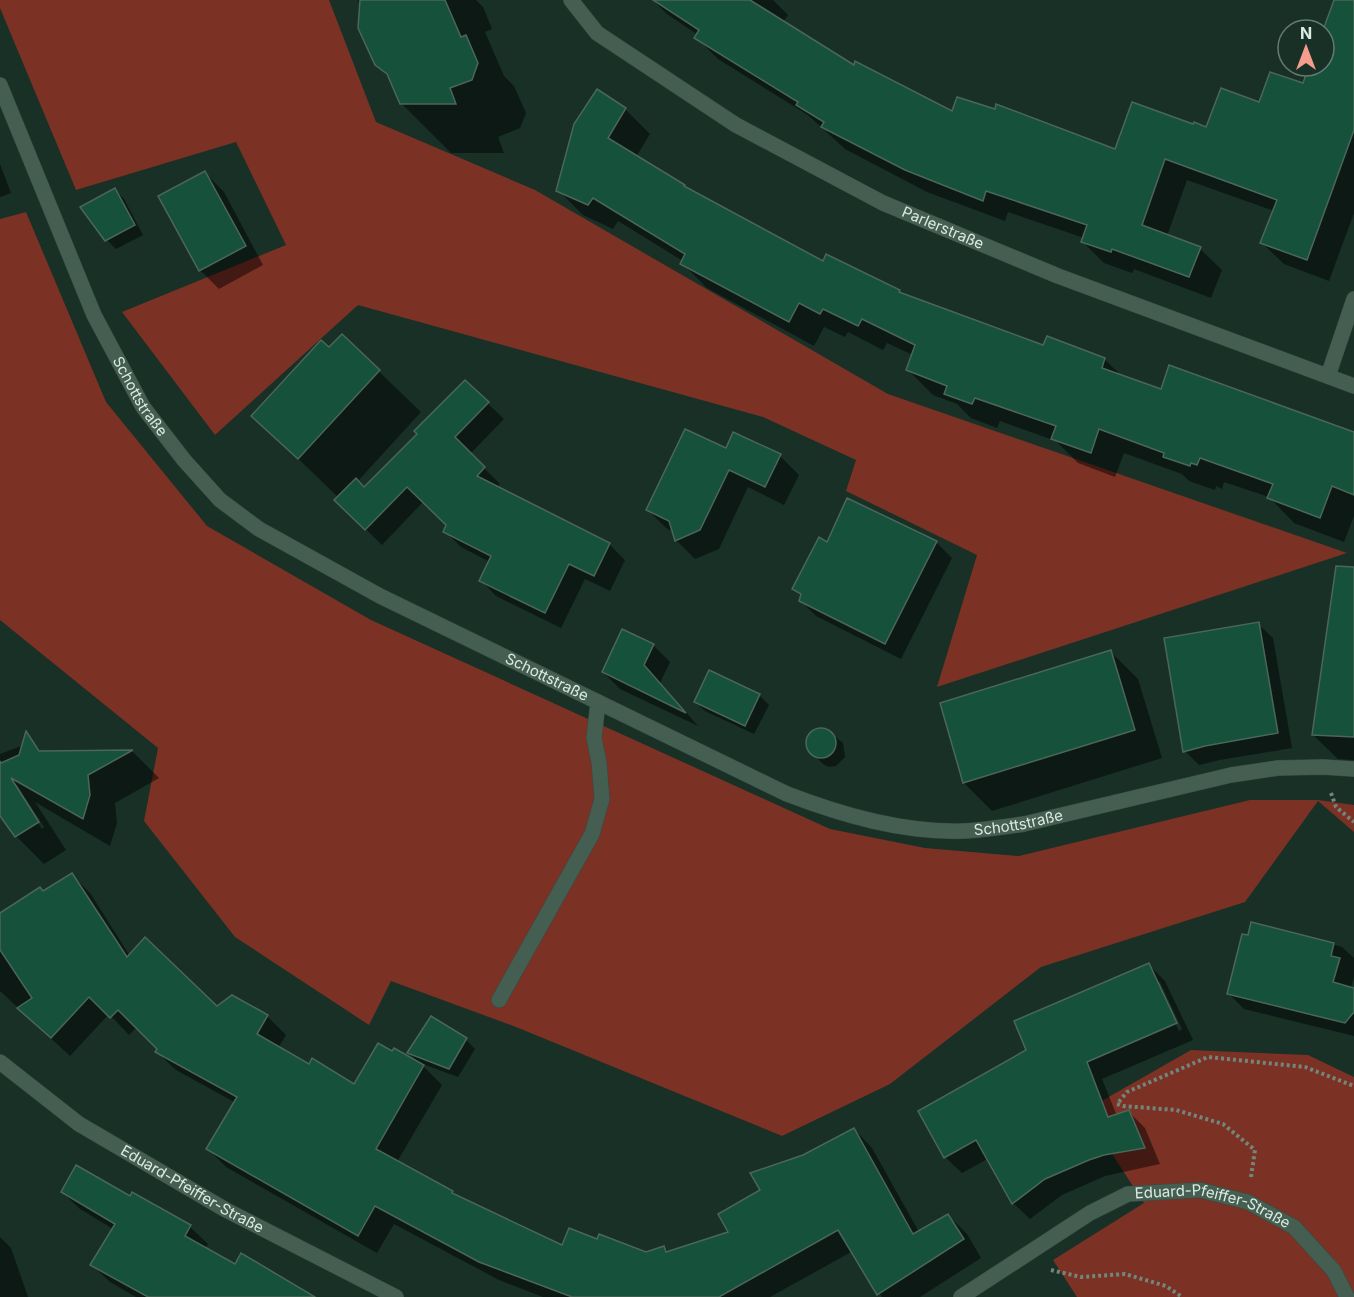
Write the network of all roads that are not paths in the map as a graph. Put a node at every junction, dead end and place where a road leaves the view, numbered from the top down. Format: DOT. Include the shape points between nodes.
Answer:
graph roads {
  1 [pos="571,0"];
  2 [pos="0,85"];
  3 [pos="1354,299"];
  4 [pos="1328,376"];
  5 [pos="1354,386"];
  6 [pos="598,702"];
  7 [pos="1354,769"];
  8 [pos="499,1000"];
  9 [pos="0,1062"];
  10 [pos="396,1297"];
  11 [pos="961,1297"];
  12 [pos="1347,1297"];
  1 -- 4 [label="street, Parlerstraße" via="597,33 736,126 883,203 1058,276"];
  2 -- 6 [label="street, Schottstraße" via="94,315 143,407 220,500 270,535 380,596"];
  3 -- 4 [label="street"];
  4 -- 5 [label="street, Parlerstraße"];
  6 -- 7 [label="street, Schottstraße" via="787,794 834,812 919,829 962,831 1024,824 1231,775 1278,768"];
  6 -- 8 [label="street" via="594,738 602,799 592,834"];
  9 -- 10 [label="street, Eduard-Pfeiffer-Straße" via="79,1124 226,1210"];
  11 -- 12 [label="street, Eduard-Pfeiffer-Straße" via="1090,1213 1128,1194 1200,1190 1248,1202 1293,1227 1334,1271"];
}
